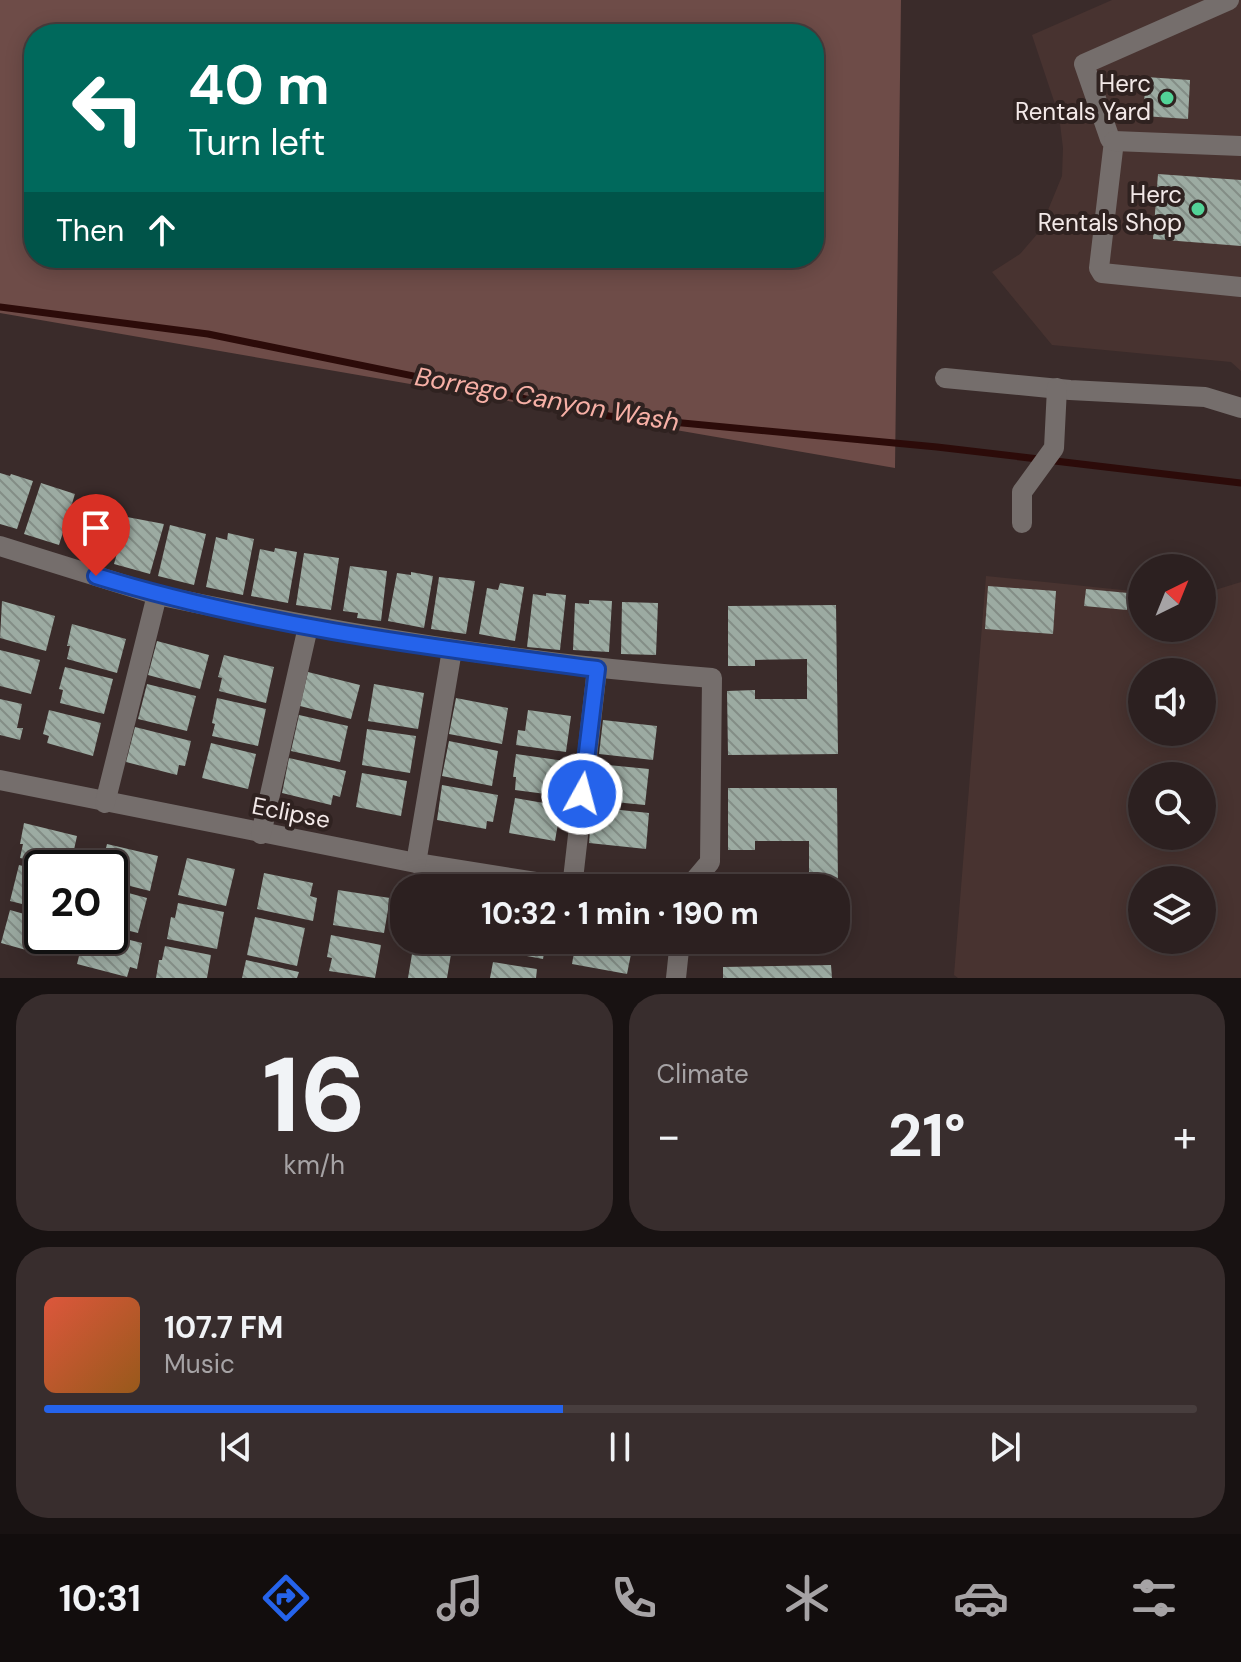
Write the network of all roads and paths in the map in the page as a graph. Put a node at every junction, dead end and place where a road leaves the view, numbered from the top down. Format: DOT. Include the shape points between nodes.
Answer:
graph roads {
  1 [pos="1229,0"];
  2 [pos="1114,141"];
  3 [pos="1241,146"];
  4 [pos="1241,287"];
  5 [pos="945,378"];
  6 [pos="1057,388"];
  7 [pos="1241,408"];
  8 [pos="1022,523"];
  9 [pos="1,552"];
  10 [pos="157,595"];
  11 [pos="308,627"];
  12 [pos="452,650"];
  13 [pos="597,669"];
  14 [pos="0,780"];
  15 [pos="105,803"];
  16 [pos="261,834"];
  17 [pos="416,863"];
  18 [pos="485,874"];
  19 [pos="575,874"];
  20 [pos="700,874"];
  21 [pos="679,954"];
  22 [pos="676,978"];
  1 -- 2 [label="street" via="1084,64"];
  2 -- 3 [label="street"];
  2 -- 4 [label="street" via="1102,273"];
  5 -- 6 [label="street"];
  6 -- 7 [label="street" via="1205,397"];
  6 -- 8 [label="street" via="1054,448 1022,492"];
  9 -- 10 [label="street"];
  10 -- 11 [label="street"];
  10 -- 15 [label="street"];
  11 -- 12 [label="street"];
  11 -- 16 [label="street"];
  12 -- 13 [label="street"];
  12 -- 17 [label="street"];
  13 -- 19 [label="street"];
  13 -- 20 [label="street" via="712,678 710,862"];
  14 -- 15 [label="street, Eclipse"];
  15 -- 16 [label="street, Eclipse"];
  16 -- 17 [label="street, Eclipse"];
  17 -- 18 [label="street, Eclipse"];
  21 -- 22 [label="street"];
}
